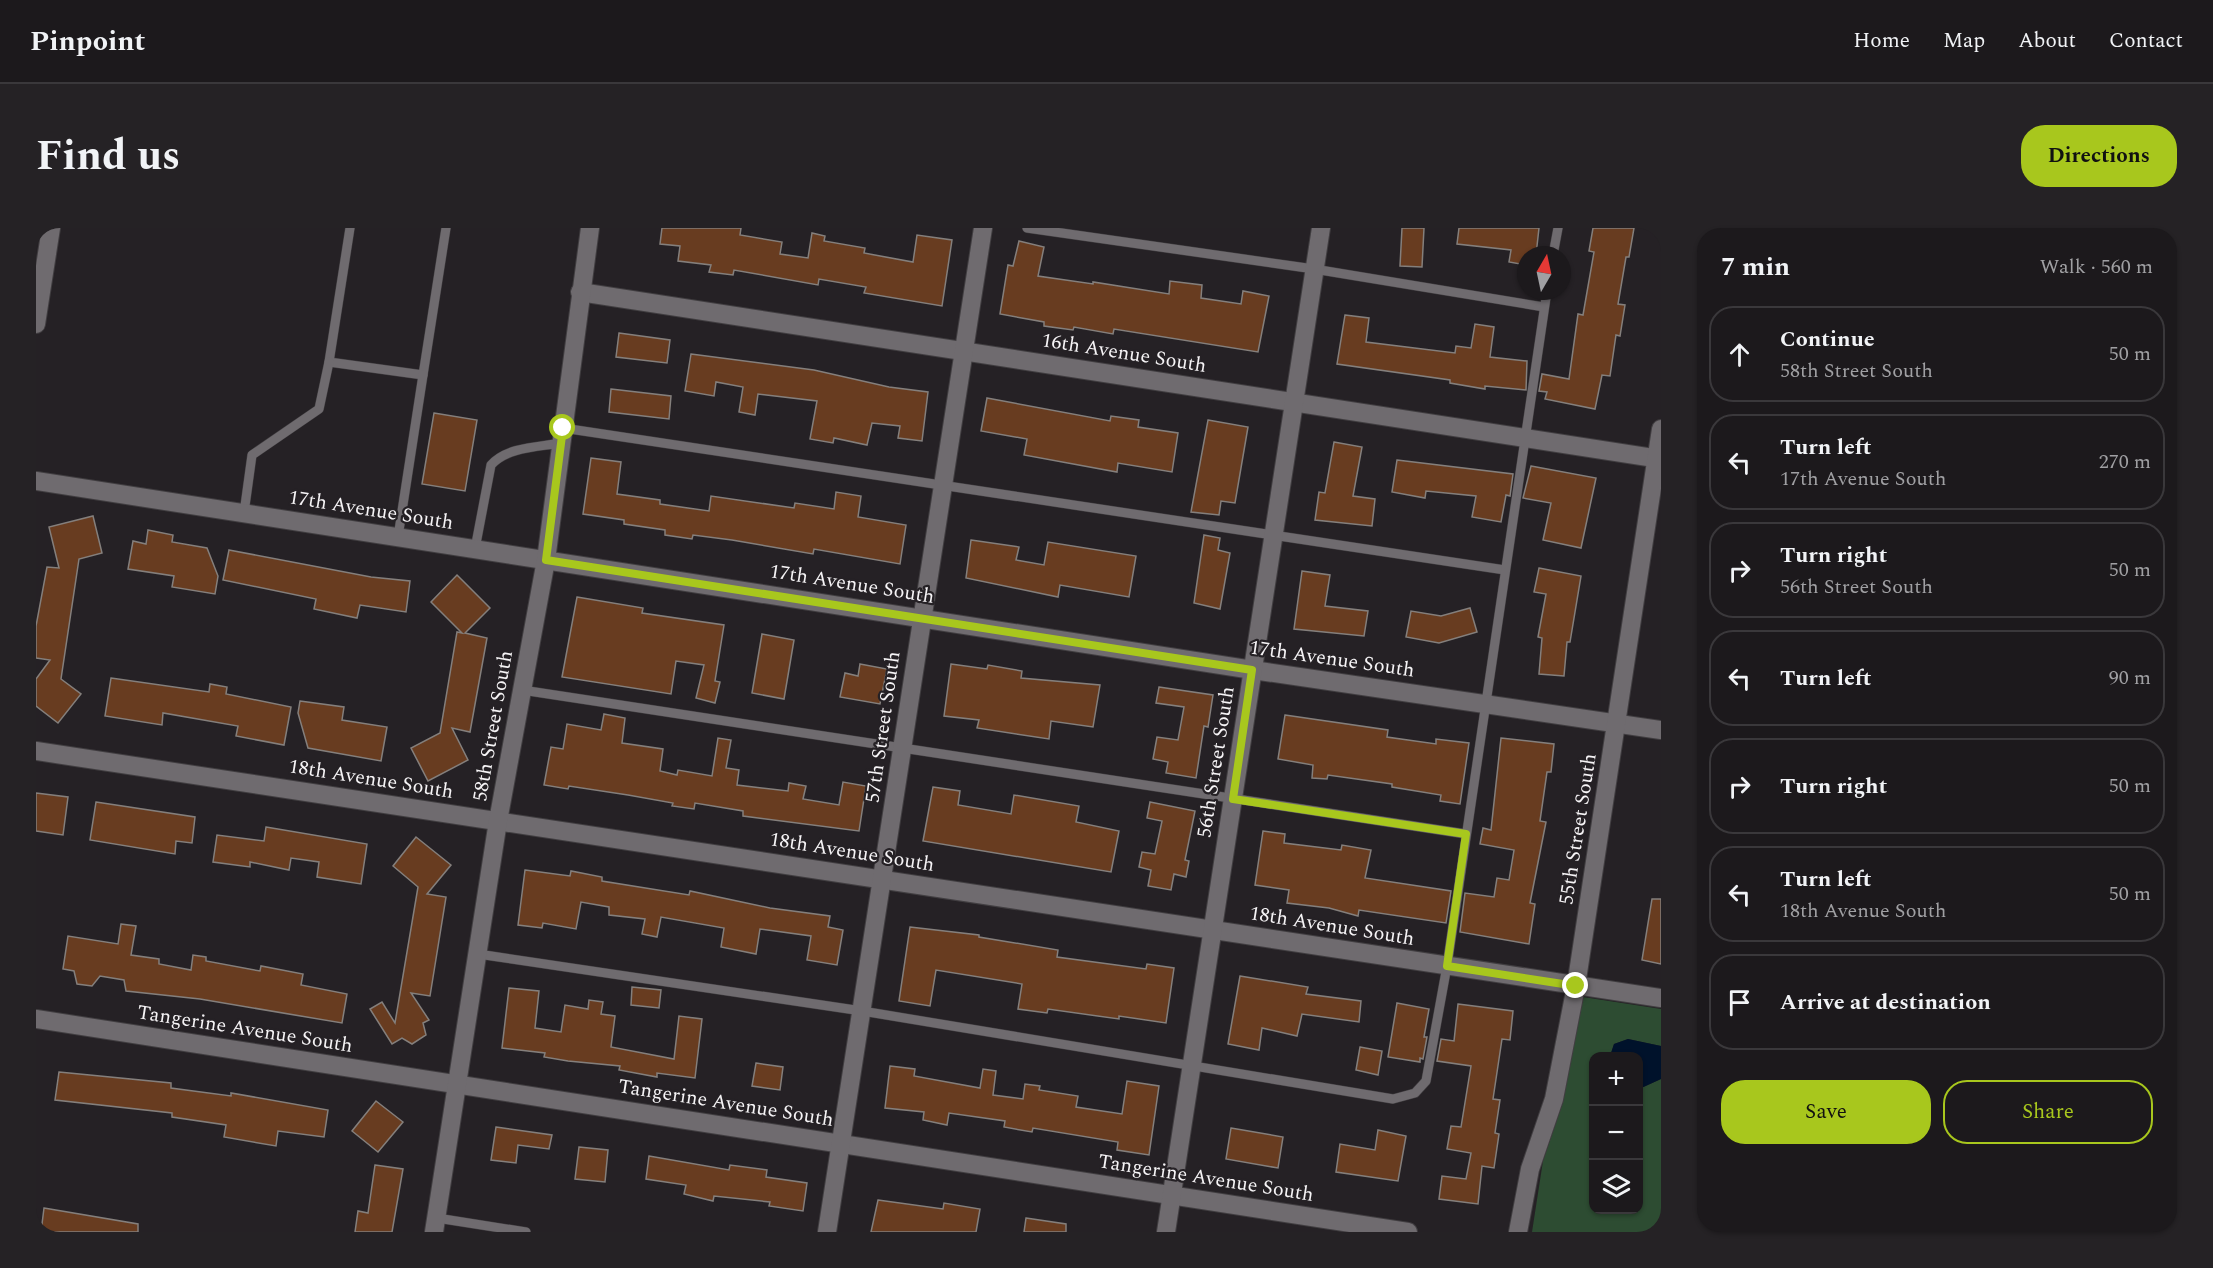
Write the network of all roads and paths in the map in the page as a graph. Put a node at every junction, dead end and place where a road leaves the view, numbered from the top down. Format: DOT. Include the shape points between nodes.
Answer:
graph roads {
  1 [pos="51,228"];
  2 [pos="350,228"];
  3 [pos="446,228"];
  4 [pos="590,228"];
  5 [pos="983,228"];
  6 [pos="1027,228"];
  7 [pos="1321,228"];
  8 [pos="1558,228"];
  9 [pos="1555,246"];
  10 [pos="1314,269"];
  11 [pos="580,292"];
  12 [pos="1545,300"];
  13 [pos="1544,307"];
  14 [pos="36,324"];
  15 [pos="962,351"];
  16 [pos="329,362"];
  17 [pos="423,375"];
  18 [pos="1294,402"];
  19 [pos="1661,429"];
  20 [pos="562,436"];
  21 [pos="1526,438"];
  22 [pos="1659,459"];
  23 [pos="36,482"];
  24 [pos="941,487"];
  25 [pos="244,513"];
  26 [pos="1274,535"];
  27 [pos="398,537"];
  28 [pos="475,549"];
  29 [pos="546,560"];
  30 [pos="1505,570"];
  31 [pos="921,618"];
  32 [pos="1252,670"];
  33 [pos="522,690"];
  34 [pos="1485,704"];
  35 [pos="1617,723"];
  36 [pos="1661,730"];
  37 [pos="902,748"];
  38 [pos="36,751"];
  39 [pos="1233,799"];
  40 [pos="498,821"];
  41 [pos="1466,834"];
  42 [pos="883,880"];
  43 [pos="1213,930"];
  44 [pos="478,954"];
  45 [pos="1447,966"];
  46 [pos="1576,986"];
  47 [pos="1661,998"];
  48 [pos="862,1011"];
  49 [pos="36,1019"];
  50 [pos="1192,1065"];
  51 [pos="458,1084"];
  52 [pos="841,1144"];
  53 [pos="1172,1195"];
  54 [pos="436,1225"];
  55 [pos="526,1232"];
  56 [pos="827,1232"];
  57 [pos="1166,1232"];
  58 [pos="1408,1232"];
  59 [pos="1518,1232"];
  1 -- 14 [label="street"];
  2 -- 16 [label="lane"];
  3 -- 17 [label="lane"];
  4 -- 11 [label="street, 58th Street South"];
  5 -- 15 [label="street, 57th Street South"];
  6 -- 10 [label="lane"];
  7 -- 10 [label="street, 56th Street South"];
  8 -- 9 [label="lane"];
  10 -- 13 [label="lane"];
  10 -- 18 [label="street, 56th Street South"];
  11 -- 15 [label="street, 16th Avenue South"];
  11 -- 20 [label="street, 58th Street South"];
  12 -- 13 [label="lane"];
  13 -- 21 [label="lane"];
  15 -- 18 [label="street, 16th Avenue South"];
  15 -- 24 [label="street, 57th Street South"];
  16 -- 17 [label="lane"];
  16 -- 25 [label="lane" via="319,409 252,455"];
  17 -- 27 [label="lane"];
  18 -- 21 [label="street, 16th Avenue South"];
  18 -- 26 [label="street, 56th Street South"];
  19 -- 22 [label="street, 55th Street South"];
  20 -- 24 [label="lane"];
  20 -- 28 [label="lane" via="508,453 491,465"];
  20 -- 29 [label="street, 58th Street South"];
  21 -- 22 [label="street, 16th Avenue South"];
  21 -- 30 [label="lane"];
  22 -- 35 [label="street, 55th Street South"];
  23 -- 25 [label="street, 17th Avenue South"];
  24 -- 26 [label="lane"];
  24 -- 31 [label="street, 57th Street South"];
  25 -- 27 [label="street, 17th Avenue South"];
  26 -- 30 [label="lane"];
  26 -- 32 [label="street, 56th Street South"];
  27 -- 28 [label="street, 17th Avenue South"];
  28 -- 29 [label="street, 17th Avenue South"];
  29 -- 31 [label="street, 17th Avenue South"];
  29 -- 33 [label="street, 58th Street South"];
  30 -- 34 [label="lane"];
  31 -- 32 [label="street, 17th Avenue South"];
  31 -- 37 [label="street, 57th Street South"];
  32 -- 34 [label="street, 17th Avenue South"];
  32 -- 39 [label="street, 56th Street South"];
  33 -- 37 [label="lane"];
  33 -- 40 [label="street, 58th Street South"];
  34 -- 35 [label="street, 17th Avenue South"];
  34 -- 41 [label="lane"];
  35 -- 36 [label="street, 17th Avenue South"];
  35 -- 46 [label="street, 55th Street South"];
  37 -- 39 [label="lane"];
  37 -- 42 [label="street, 57th Street South"];
  38 -- 40 [label="street, 18th Avenue South"];
  39 -- 41 [label="lane"];
  39 -- 43 [label="street, 56th Street South"];
  40 -- 42 [label="street, 18th Avenue South"];
  40 -- 44 [label="street, 58th Street South"];
  41 -- 45 [label="lane"];
  42 -- 43 [label="street, 18th Avenue South"];
  42 -- 48 [label="street, 57th Street South"];
  43 -- 45 [label="street, 18th Avenue South"];
  43 -- 50 [label="street, 56th Street South"];
  44 -- 48 [label="lane"];
  44 -- 51 [label="street, 58th Street South"];
  45 -- 46 [label="street, 18th Avenue South"];
  45 -- 50 [label="lane" via="1426,1081 1415,1093 1393,1099"];
  46 -- 47 [label="street, 18th Avenue South"];
  46 -- 59 [label="street, 55th Street South" via="1554,1099 1530,1169"];
  48 -- 50 [label="lane"];
  48 -- 52 [label="street, 57th Street South"];
  49 -- 51 [label="street, Tangerine Avenue South"];
  50 -- 53 [label="street, 56th Street South"];
  51 -- 52 [label="street, Tangerine Avenue South"];
  51 -- 54 [label="street, 58th Street South"];
  52 -- 53 [label="street, Tangerine Avenue South"];
  52 -- 56 [label="street, 57th Street South"];
  53 -- 57 [label="street, 56th Street South"];
  53 -- 58 [label="street, Tangerine Avenue South"];
  54 -- 55 [label="lane"];
}
